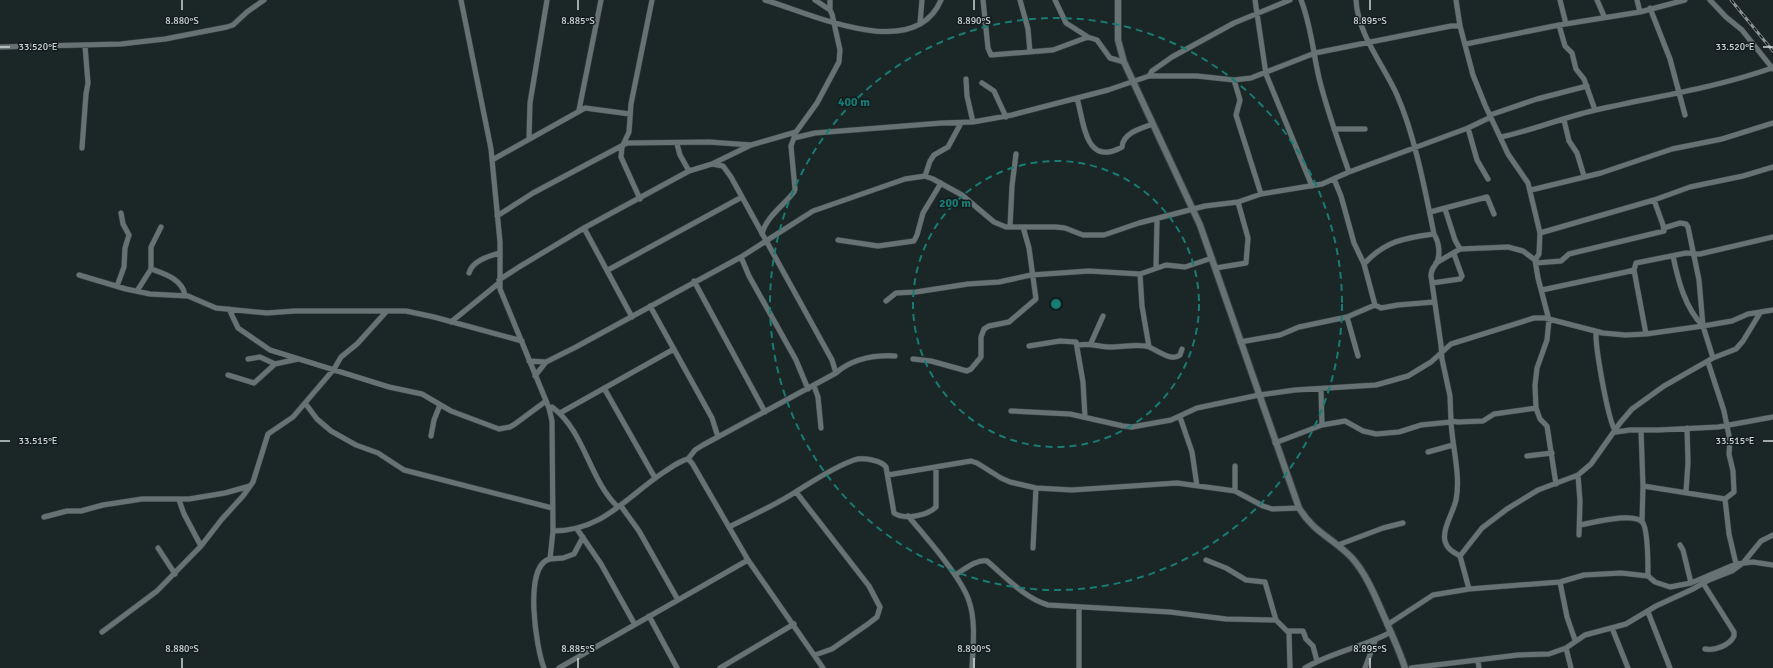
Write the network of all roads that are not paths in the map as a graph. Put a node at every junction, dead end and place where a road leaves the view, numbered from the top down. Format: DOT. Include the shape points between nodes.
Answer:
graph roads {
  1 [pos="264,0"];
  2 [pos="461,0"];
  3 [pos="547,0"];
  4 [pos="601,0"];
  5 [pos="652,0"];
  6 [pos="765,0"];
  7 [pos="814,0"];
  8 [pos="830,0"];
  9 [pos="922,0"];
  10 [pos="941,0"];
  11 [pos="983,0"];
  12 [pos="1020,0"];
  13 [pos="1055,0"];
  14 [pos="1118,0"];
  15 [pos="1255,0"];
  16 [pos="1290,0"];
  17 [pos="1301,0"];
  18 [pos="1356,0"];
  19 [pos="1456,0"];
  20 [pos="1560,0"];
  21 [pos="1598,0"];
  22 [pos="1637,0"];
  23 [pos="1685,0"];
  24 [pos="1719,0"];
  25 [pos="1712,1"];
  26 [pos="1650,8"];
  27 [pos="830,10"];
  28 [pos="1640,12"];
  29 [pos="1257,13"];
  30 [pos="1604,16"];
  31 [pos="834,23"];
  32 [pos="920,24"];
  33 [pos="1566,24"];
  34 [pos="1559,25"];
  35 [pos="1460,26"];
  36 [pos="1088,37"];
  37 [pos="1368,43"];
  38 [pos="1466,44"];
  39 [pos="85,46"];
  40 [pos="0,47"];
  41 [pos="1030,52"];
  42 [pos="1315,53"];
  43 [pos="1124,62"];
  44 [pos="1772,68"];
  45 [pos="1266,74"];
  46 [pos="1149,76"];
  47 [pos="966,79"];
  48 [pos="1234,80"];
  49 [pos="982,82"];
  50 [pos="1134,82"];
  51 [pos="1587,86"];
  52 [pos="1678,94"];
  53 [pos="1077,98"];
  54 [pos="579,110"];
  55 [pos="1595,110"];
  56 [pos="630,114"];
  57 [pos="1685,115"];
  58 [pos="1490,116"];
  59 [pos="1006,117"];
  60 [pos="1564,120"];
  61 [pos="973,122"];
  62 [pos="1773,122"];
  63 [pos="961,123"];
  64 [pos="1153,124"];
  65 [pos="1468,128"];
  66 [pos="1334,129"];
  67 [pos="1365,129"];
  68 [pos="796,132"];
  69 [pos="1500,137"];
  70 [pos="530,138"];
  71 [pos="794,138"];
  72 [pos="624,144"];
  73 [pos="677,144"];
  74 [pos="751,145"];
  75 [pos="82,148"];
  76 [pos="1415,149"];
  77 [pos="614,151"];
  78 [pos="1016,154"];
  79 [pos="620,156"];
  80 [pos="492,160"];
  81 [pos="712,164"];
  82 [pos="1773,167"];
  83 [pos="689,171"];
  84 [pos="1349,172"];
  85 [pos="925,176"];
  86 [pos="1584,176"];
  87 [pos="1334,179"];
  88 [pos="1488,179"];
  89 [pos="941,183"];
  90 [pos="1312,186"];
  91 [pos="1531,190"];
  92 [pos="1261,194"];
  93 [pos="742,197"];
  94 [pos="640,199"];
  95 [pos="1654,200"];
  96 [pos="1238,202"];
  97 [pos="1445,209"];
  98 [pos="1192,210"];
  99 [pos="1430,212"];
  100 [pos="121,213"];
  101 [pos="1494,214"];
  102 [pos="497,216"];
  103 [pos="1157,220"];
  104 [pos="162,227"];
  105 [pos="1010,227"];
  106 [pos="1023,227"];
  107 [pos="584,228"];
  108 [pos="1664,228"];
  109 [pos="1540,233"];
  110 [pos="762,234"];
  111 [pos="1434,234"];
  112 [pos="1773,237"];
  113 [pos="766,240"];
  114 [pos="838,240"];
  115 [pos="1460,249"];
  116 [pos="499,253"];
  117 [pos="1454,254"];
  118 [pos="1692,254"];
  119 [pos="1673,256"];
  120 [pos="741,257"];
  121 [pos="1212,258"];
  122 [pos="1536,262"];
  123 [pos="1436,263"];
  124 [pos="1364,264"];
  125 [pos="1156,268"];
  126 [pos="1216,268"];
  127 [pos="151,269"];
  128 [pos="608,270"];
  129 [pos="1634,270"];
  130 [pos="469,273"];
  131 [pos="79,274"];
  132 [pos="1140,274"];
  133 [pos="1031,275"];
  134 [pos="694,281"];
  135 [pos="499,282"];
  136 [pos="1432,283"];
  137 [pos="117,286"];
  138 [pos="1542,290"];
  139 [pos="137,291"];
  140 [pos="184,296"];
  141 [pos="886,300"];
  142 [pos="1434,302"];
  143 [pos="1375,305"];
  144 [pos="650,306"];
  145 [pos="229,309"];
  146 [pos="1773,310"];
  147 [pos="386,312"];
  148 [pos="1760,313"];
  149 [pos="1103,316"];
  150 [pos="632,317"];
  151 [pos="1347,317"];
  152 [pos="1549,320"];
  153 [pos="452,322"];
  154 [pos="1704,326"];
  155 [pos="1596,331"];
  156 [pos="1646,334"];
  157 [pos="522,340"];
  158 [pos="1240,342"];
  159 [pos="1091,343"];
  160 [pos="1077,345"];
  161 [pos="1029,346"];
  162 [pos="1149,347"];
  163 [pos="674,349"];
  164 [pos="1182,349"];
  165 [pos="1442,352"];
  166 [pos="895,356"];
  167 [pos="1358,356"];
  168 [pos="248,359"];
  169 [pos="299,359"];
  170 [pos="913,359"];
  171 [pos="1711,360"];
  172 [pos="529,361"];
  173 [pos="546,362"];
  174 [pos="275,364"];
  175 [pos="334,369"];
  176 [pos="836,373"];
  177 [pos="228,375"];
  178 [pos="535,376"];
  179 [pos="814,386"];
  180 [pos="604,388"];
  181 [pos="808,390"];
  182 [pos="1321,390"];
  183 [pos="1259,395"];
  184 [pos="546,402"];
  185 [pos="305,403"];
  186 [pos="440,405"];
  187 [pos="548,408"];
  188 [pos="1536,408"];
  189 [pos="1011,411"];
  190 [pos="765,412"];
  191 [pos="560,413"];
  192 [pos="1085,417"];
  193 [pos="1180,417"];
  194 [pos="1773,417"];
  195 [pos="1450,422"];
  196 [pos="1322,425"];
  197 [pos="1727,426"];
  198 [pos="821,428"];
  199 [pos="1687,428"];
  200 [pos="1641,430"];
  201 [pos="1615,431"];
  202 [pos="431,436"];
  203 [pos="718,437"];
  204 [pos="1275,443"];
  205 [pos="1452,445"];
  206 [pos="1428,452"];
  207 [pos="1552,453"];
  208 [pos="1527,456"];
  209 [pos="688,459"];
  210 [pos="1235,466"];
  211 [pos="936,468"];
  212 [pos="888,475"];
  213 [pos="1578,475"];
  214 [pos="655,478"];
  215 [pos="1556,484"];
  216 [pos="250,486"];
  217 [pos="1197,486"];
  218 [pos="1643,486"];
  219 [pos="1036,488"];
  220 [pos="1235,491"];
  221 [pos="796,492"];
  222 [pos="1686,492"];
  223 [pos="1725,499"];
  224 [pos="179,500"];
  225 [pos="620,507"];
  226 [pos="552,508"];
  227 [pos="1299,508"];
  228 [pos="908,516"];
  229 [pos="44,517"];
  230 [pos="1642,522"];
  231 [pos="1403,523"];
  232 [pos="1580,525"];
  233 [pos="729,527"];
  234 [pos="577,529"];
  235 [pos="553,531"];
  236 [pos="1579,534"];
  237 [pos="1773,535"];
  238 [pos="583,537"];
  239 [pos="1338,545"];
  240 [pos="1680,545"];
  241 [pos="201,546"];
  242 [pos="158,548"];
  243 [pos="1033,548"];
  244 [pos="1460,556"];
  245 [pos="550,559"];
  246 [pos="748,560"];
  247 [pos="1206,560"];
  248 [pos="1743,563"];
  249 [pos="1736,564"];
  250 [pos="1773,565"];
  251 [pos="174,574"];
  252 [pos="955,575"];
  253 [pos="1648,576"];
  254 [pos="1560,582"];
  255 [pos="1691,583"];
  256 [pos="1703,583"];
  257 [pos="1469,589"];
  258 [pos="678,600"];
  259 [pos="1079,607"];
  260 [pos="1648,612"];
  261 [pos="649,616"];
  262 [pos="1276,620"];
  263 [pos="634,624"];
  264 [pos="794,624"];
  265 [pos="1387,625"];
  266 [pos="1612,628"];
  267 [pos="1289,631"];
  268 [pos="102,632"];
  269 [pos="1391,632"];
  270 [pos="1575,640"];
  271 [pos="1374,641"];
  272 [pos="1566,648"];
  273 [pos="1706,649"];
  274 [pos="815,655"];
  275 [pos="1317,661"];
  276 [pos="1478,661"];
  277 [pos="544,668"];
  278 [pos="559,668"];
  279 [pos="677,668"];
  280 [pos="720,668"];
  281 [pos="823,668"];
  282 [pos="972,668"];
  283 [pos="1079,668"];
  284 [pos="1290,668"];
  285 [pos="1305,668"];
  286 [pos="1365,668"];
  287 [pos="1405,668"];
  288 [pos="1411,668"];
  289 [pos="1479,668"];
  290 [pos="1571,668"];
  291 [pos="1628,668"];
  292 [pos="1670,668"];
  1 -- 39 [label="street" via="227,27 154,41"];
  2 -- 80 [label="street"];
  3 -- 70 [label="street" via="530,103"];
  4 -- 54 [label="street"];
  5 -- 56 [label="street"];
  6 -- 31 [label="street"];
  7 -- 27 [label="street"];
  8 -- 27 [label="street"];
  9 -- 32 [label="street"];
  10 -- 32 [label="street"];
  11 -- 41 [label="street" via="990,54"];
  12 -- 41 [label="street" via="1028,29"];
  13 -- 36 [label="street" via="1066,24"];
  14 -- 43 [label="street" via="1118,40"];
  15 -- 29 [label="street"];
  16 -- 29 [label="street"];
  17 -- 42 [label="street"];
  18 -- 37 [label="street"];
  19 -- 35 [label="street"];
  20 -- 33 [label="street"];
  21 -- 30 [label="street"];
  22 -- 28 [label="street"];
  23 -- 26 [label="street"];
  24 -- 25 [label="street"];
  25 -- 44 [label="street" via="1722,14 1742,30"];
  26 -- 28 [label="street"];
  26 -- 52 [label="street" via="1670,59"];
  27 -- 31 [label="street"];
  28 -- 30 [label="street"];
  29 -- 45 [label="street"];
  29 -- 46 [label="street" via="1172,57"];
  30 -- 33 [label="street"];
  31 -- 32 [label="street" via="875,31 906,30"];
  31 -- 68 [label="street" via="840,50 839,62 817,103"];
  33 -- 34 [label="street"];
  34 -- 38 [label="street"];
  34 -- 51 [label="street" via="1565,46 1572,53 1576,69"];
  35 -- 37 [label="street"];
  35 -- 38 [label="street"];
  36 -- 41 [label="street" via="1059,48"];
  36 -- 43 [label="street" via="1097,40 1110,58"];
  37 -- 42 [label="street"];
  37 -- 76 [label="street" via="1397,95"];
  38 -- 58 [label="street" via="1473,75"];
  39 -- 40 [label="street"];
  39 -- 75 [label="street" via="88,83"];
  42 -- 45 [label="street"];
  42 -- 66 [label="street"];
  43 -- 50 [label="street"];
  44 -- 52 [label="street" via="1741,79"];
  45 -- 48 [label="street"];
  45 -- 90 [label="street"];
  46 -- 48 [label="street" via="1197,76"];
  46 -- 50 [label="street" via="1141,77"];
  47 -- 61 [label="street"];
  48 -- 92 [label="street" via="1240,100 1236,115"];
  49 -- 59 [label="street" via="994,91"];
  50 -- 53 [label="street"];
  50 -- 64 [label="street"];
  51 -- 55 [label="street"];
  51 -- 58 [label="street" via="1537,99"];
  52 -- 55 [label="street"];
  52 -- 57 [label="street"];
  53 -- 59 [label="street"];
  53 -- 64 [label="street" via="1089,142 1099,152 1122,147 1126,137"];
  54 -- 56 [label="street" via="599,108"];
  54 -- 70 [label="street"];
  55 -- 60 [label="street"];
  56 -- 72 [label="street" via="629,132"];
  58 -- 65 [label="street"];
  58 -- 69 [label="street"];
  59 -- 61 [label="street"];
  60 -- 69 [label="street"];
  60 -- 86 [label="street" via="1569,141 1577,153"];
  61 -- 63 [label="street"];
  62 -- 86 [label="street" via="1722,139 1672,149 1601,173"];
  63 -- 71 [label="street" via="815,133"];
  63 -- 85 [label="street" via="948,147 934,155"];
  64 -- 98 [label="street"];
  65 -- 76 [label="street"];
  65 -- 88 [label="street" via="1478,160"];
  66 -- 67 [label="street"];
  66 -- 84 [label="street"];
  68 -- 71 [label="street"];
  68 -- 74 [label="street"];
  69 -- 91 [label="street"];
  70 -- 80 [label="street"];
  71 -- 110 [label="street" via="791,158 795,189 769,219"];
  72 -- 73 [label="street"];
  72 -- 77 [label="street"];
  72 -- 79 [label="street"];
  73 -- 74 [label="street" via="723,142"];
  73 -- 83 [label="street" via="680,156"];
  74 -- 81 [label="street"];
  76 -- 84 [label="street"];
  76 -- 99 [label="street"];
  77 -- 79 [label="street"];
  77 -- 102 [label="street" via="533,193"];
  78 -- 105 [label="street"];
  79 -- 94 [label="street"];
  80 -- 102 [label="street"];
  81 -- 83 [label="street"];
  81 -- 93 [label="street" via="723,166 727,170"];
  82 -- 95 [label="street"];
  83 -- 94 [label="street"];
  84 -- 87 [label="street"];
  85 -- 89 [label="street"];
  85 -- 113 [label="street" via="905,179 824,206"];
  86 -- 91 [label="street"];
  87 -- 90 [label="street"];
  87 -- 124 [label="street" via="1354,243"];
  89 -- 105 [label="street" via="962,195 994,222"];
  89 -- 114 [label="street" via="923,213 914,241 878,246"];
  90 -- 92 [label="street"];
  91 -- 109 [label="street"];
  92 -- 96 [label="street"];
  93 -- 110 [label="street"];
  93 -- 128 [label="street"];
  94 -- 107 [label="street"];
  95 -- 108 [label="street"];
  95 -- 109 [label="street"];
  96 -- 98 [label="street"];
  96 -- 126 [label="street" via="1248,238 1246,263"];
  97 -- 99 [label="street"];
  97 -- 101 [label="street" via="1487,198"];
  97 -- 115 [label="street"];
  98 -- 103 [label="street"];
  98 -- 121 [label="street"];
  99 -- 111 [label="street"];
  100 -- 137 [label="street" via="129,238 125,248 124,267"];
  102 -- 116 [label="street"];
  103 -- 106 [label="street" via="1139,223 1104,235 1083,235 1056,226"];
  103 -- 125 [label="street"];
  104 -- 127 [label="street" via="151,247"];
  105 -- 106 [label="street"];
  106 -- 133 [label="street" via="1029,248"];
  107 -- 128 [label="street"];
  107 -- 135 [label="street" via="519,266"];
  108 -- 118 [label="street" via="1680,223 1686,224"];
  108 -- 122 [label="street" via="1664,231 1658,233 1569,254 1561,261"];
  109 -- 122 [label="street"];
  110 -- 113 [label="street"];
  111 -- 123 [label="street" via="1439,247"];
  111 -- 124 [label="street" via="1385,245 1372,254"];
  112 -- 118 [label="street"];
  113 -- 120 [label="street"];
  113 -- 176 [label="street" via="832,360"];
  115 -- 117 [label="street"];
  115 -- 122 [label="street" via="1508,247 1523,251"];
  116 -- 130 [label="street" via="480,261"];
  116 -- 135 [label="street"];
  117 -- 123 [label="street"];
  117 -- 136 [label="street" via="1461,270 1460,279"];
  118 -- 119 [label="street"];
  118 -- 154 [label="street" via="1699,280"];
  119 -- 129 [label="street" via="1636,263"];
  119 -- 154 [label="street" via="1688,305 1695,318"];
  120 -- 134 [label="street"];
  120 -- 181 [label="street" via="796,360"];
  121 -- 125 [label="street" via="1185,267 1166,265"];
  121 -- 126 [label="street"];
  122 -- 138 [label="street"];
  123 -- 136 [label="street" via="1431,270"];
  124 -- 143 [label="street"];
  125 -- 132 [label="street"];
  126 -- 158 [label="street"];
  127 -- 139 [label="street"];
  127 -- 140 [label="street" via="180,283"];
  128 -- 150 [label="street"];
  129 -- 138 [label="street"];
  129 -- 156 [label="street"];
  131 -- 137 [label="street"];
  132 -- 133 [label="street" via="1089,271"];
  132 -- 162 [label="street"];
  133 -- 141 [label="street" via="999,282 896,293"];
  133 -- 170 [label="street" via="1036,299 1009,322 984,329 981,337 981,357 971,369 963,371 931,361"];
  134 -- 144 [label="street"];
  134 -- 190 [label="street"];
  135 -- 153 [label="street"];
  135 -- 157 [label="street"];
  136 -- 142 [label="street"];
  137 -- 139 [label="street"];
  138 -- 152 [label="street"];
  139 -- 140 [label="street"];
  140 -- 145 [label="street" via="216,308"];
  142 -- 143 [label="street" via="1381,308"];
  142 -- 165 [label="street"];
  143 -- 151 [label="street"];
  144 -- 150 [label="street"];
  144 -- 163 [label="street"];
  145 -- 147 [label="street" via="267,313"];
  145 -- 169 [label="street" via="241,330 270,350"];
  146 -- 148 [label="street"];
  147 -- 153 [label="street" via="421,314"];
  147 -- 175 [label="street" via="341,358"];
  148 -- 154 [label="street"];
  148 -- 171 [label="street" via="1736,349"];
  149 -- 159 [label="street"];
  150 -- 173 [label="street"];
  151 -- 158 [label="street"];
  151 -- 167 [label="street"];
  152 -- 155 [label="street"];
  152 -- 165 [label="street" via="1534,318 1451,344"];
  152 -- 188 [label="street" via="1547,340 1537,368"];
  153 -- 157 [label="street"];
  154 -- 156 [label="street"];
  154 -- 171 [label="street"];
  155 -- 156 [label="street"];
  155 -- 201 [label="street" via="1596,346"];
  157 -- 172 [label="street"];
  158 -- 183 [label="street"];
  159 -- 160 [label="street"];
  159 -- 162 [label="street" via="1107,347"];
  160 -- 161 [label="street" via="1072,341"];
  160 -- 192 [label="street"];
  162 -- 164 [label="street" via="1161,354 1174,357 1180,355"];
  163 -- 180 [label="street"];
  163 -- 203 [label="street" via="712,418"];
  165 -- 182 [label="street" via="1408,376 1391,382"];
  165 -- 195 [label="street" via="1450,396"];
  166 -- 176 [label="street" via="875,356 849,363"];
  168 -- 174 [label="street" via="260,357"];
  169 -- 174 [label="street"];
  169 -- 175 [label="street"];
  171 -- 197 [label="street"];
  171 -- 201 [label="street" via="1664,386 1632,409"];
  172 -- 173 [label="street"];
  172 -- 178 [label="street"];
  173 -- 178 [label="street"];
  174 -- 177 [label="street" via="254,383"];
  175 -- 185 [label="street"];
  175 -- 186 [label="street" via="389,387 422,394"];
  176 -- 179 [label="street"];
  178 -- 184 [label="street"];
  179 -- 181 [label="street"];
  179 -- 198 [label="street" via="818,397"];
  180 -- 191 [label="street"];
  180 -- 214 [label="street"];
  181 -- 190 [label="street"];
  182 -- 183 [label="street" via="1295,390"];
  182 -- 196 [label="street"];
  183 -- 193 [label="street" via="1197,408"];
  183 -- 204 [label="street"];
  184 -- 186 [label="street" via="515,424 499,429"];
  184 -- 187 [label="street"];
  185 -- 216 [label="street" via="286,423 268,434"];
  185 -- 226 [label="street" via="317,420 331,431 356,445 378,453 404,470"];
  186 -- 202 [label="street"];
  187 -- 191 [label="street" via="552,406"];
  187 -- 226 [label="street" via="553,431"];
  188 -- 195 [label="street" via="1494,414 1483,421"];
  188 -- 207 [label="street" via="1540,419 1547,426"];
  189 -- 192 [label="street"];
  190 -- 203 [label="street"];
  191 -- 225 [label="street" via="607,494"];
  192 -- 193 [label="street" via="1127,427"];
  193 -- 217 [label="street" via="1192,452"];
  194 -- 197 [label="street"];
  195 -- 196 [label="street" via="1376,434 1363,431 1345,421"];
  195 -- 205 [label="street"];
  196 -- 204 [label="street"];
  197 -- 199 [label="street"];
  197 -- 223 [label="street" via="1734,492"];
  199 -- 200 [label="street"];
  199 -- 222 [label="street"];
  200 -- 201 [label="street" via="1626,430 1621,433"];
  200 -- 218 [label="street"];
  201 -- 213 [label="street" via="1591,464"];
  203 -- 209 [label="street" via="694,450"];
  204 -- 227 [label="street"];
  205 -- 206 [label="street"];
  205 -- 244 [label="street" via="1457,487 1445,540 1447,548"];
  207 -- 208 [label="street"];
  207 -- 215 [label="street"];
  209 -- 214 [label="street" via="677,463"];
  209 -- 233 [label="street"];
  210 -- 220 [label="street"];
  211 -- 212 [label="street"];
  211 -- 219 [label="street" via="964,462 977,463 1001,478"];
  211 -- 228 [label="street" via="936,507 931,511"];
  212 -- 221 [label="street" via="884,464 855,460"];
  212 -- 228 [label="street" via="894,513"];
  213 -- 215 [label="street"];
  213 -- 232 [label="street"];
  214 -- 225 [label="street"];
  215 -- 244 [label="street" via="1531,494 1507,509 1482,528"];
  216 -- 224 [label="street" via="225,493"];
  216 -- 241 [label="street"];
  217 -- 219 [label="street" via="1169,483 1072,490"];
  217 -- 220 [label="street"];
  218 -- 222 [label="street"];
  218 -- 230 [label="street"];
  219 -- 243 [label="street"];
  220 -- 227 [label="street" via="1272,509"];
  221 -- 233 [label="street"];
  221 -- 274 [label="street" via="869,586 880,607 877,617 868,624 832,648"];
  222 -- 223 [label="street"];
  223 -- 249 [label="street"];
  224 -- 229 [label="street" via="137,500"];
  224 -- 241 [label="street"];
  225 -- 234 [label="street" via="602,519"];
  225 -- 258 [label="street" via="639,531"];
  226 -- 235 [label="street"];
  227 -- 239 [label="street" via="1314,529"];
  228 -- 252 [label="street"];
  230 -- 232 [label="street" via="1630,517"];
  230 -- 253 [label="street" via="1648,552"];
  231 -- 239 [label="street"];
  232 -- 236 [label="street"];
  233 -- 246 [label="street"];
  234 -- 235 [label="street"];
  234 -- 238 [label="street"];
  235 -- 245 [label="street"];
  237 -- 248 [label="street" via="1761,541"];
  238 -- 245 [label="street" via="574,554"];
  238 -- 263 [label="street"];
  239 -- 265 [label="street" via="1359,567 1371,587"];
  240 -- 255 [label="street" via="1684,550"];
  241 -- 251 [label="street"];
  242 -- 251 [label="street"];
  244 -- 257 [label="street"];
  245 -- 277 [label="street" via="543,562 538,569 533,602 538,646"];
  246 -- 258 [label="street"];
  246 -- 264 [label="street"];
  247 -- 262 [label="street" via="1246,580 1265,582"];
  248 -- 249 [label="street"];
  248 -- 250 [label="street"];
  248 -- 256 [label="street" via="1727,574"];
  249 -- 255 [label="street"];
  251 -- 268 [label="street" via="142,604"];
  252 -- 259 [label="street" via="976,562 988,561 1006,579 1040,603"];
  252 -- 282 [label="street" via="971,606"];
  253 -- 254 [label="street" via="1621,573 1584,575"];
  253 -- 255 [label="street" via="1666,586"];
  254 -- 257 [label="street"];
  254 -- 270 [label="street"];
  256 -- 260 [label="street"];
  256 -- 273 [label="street" via="1734,632 1734,636 1727,644"];
  257 -- 265 [label="street" via="1433,595"];
  258 -- 261 [label="street"];
  259 -- 262 [label="street" via="1170,612 1226,619"];
  259 -- 283 [label="street"];
  260 -- 266 [label="street" via="1626,624"];
  260 -- 292 [label="street"];
  261 -- 263 [label="street"];
  261 -- 279 [label="street"];
  262 -- 267 [label="street"];
  263 -- 278 [label="street"];
  264 -- 274 [label="street"];
  264 -- 280 [label="street"];
  265 -- 269 [label="street"];
  266 -- 270 [label="street"];
  266 -- 291 [label="street"];
  267 -- 275 [label="street" via="1303,631 1313,646"];
  267 -- 284 [label="street"];
  269 -- 271 [label="street"];
  269 -- 287 [label="street"];
  270 -- 272 [label="street"];
  271 -- 275 [label="street"];
  271 -- 286 [label="street"];
  272 -- 276 [label="street" via="1549,654 1518,655"];
  272 -- 290 [label="street"];
  274 -- 281 [label="street"];
  275 -- 285 [label="street"];
  276 -- 288 [label="street"];
  276 -- 289 [label="street"];
}
